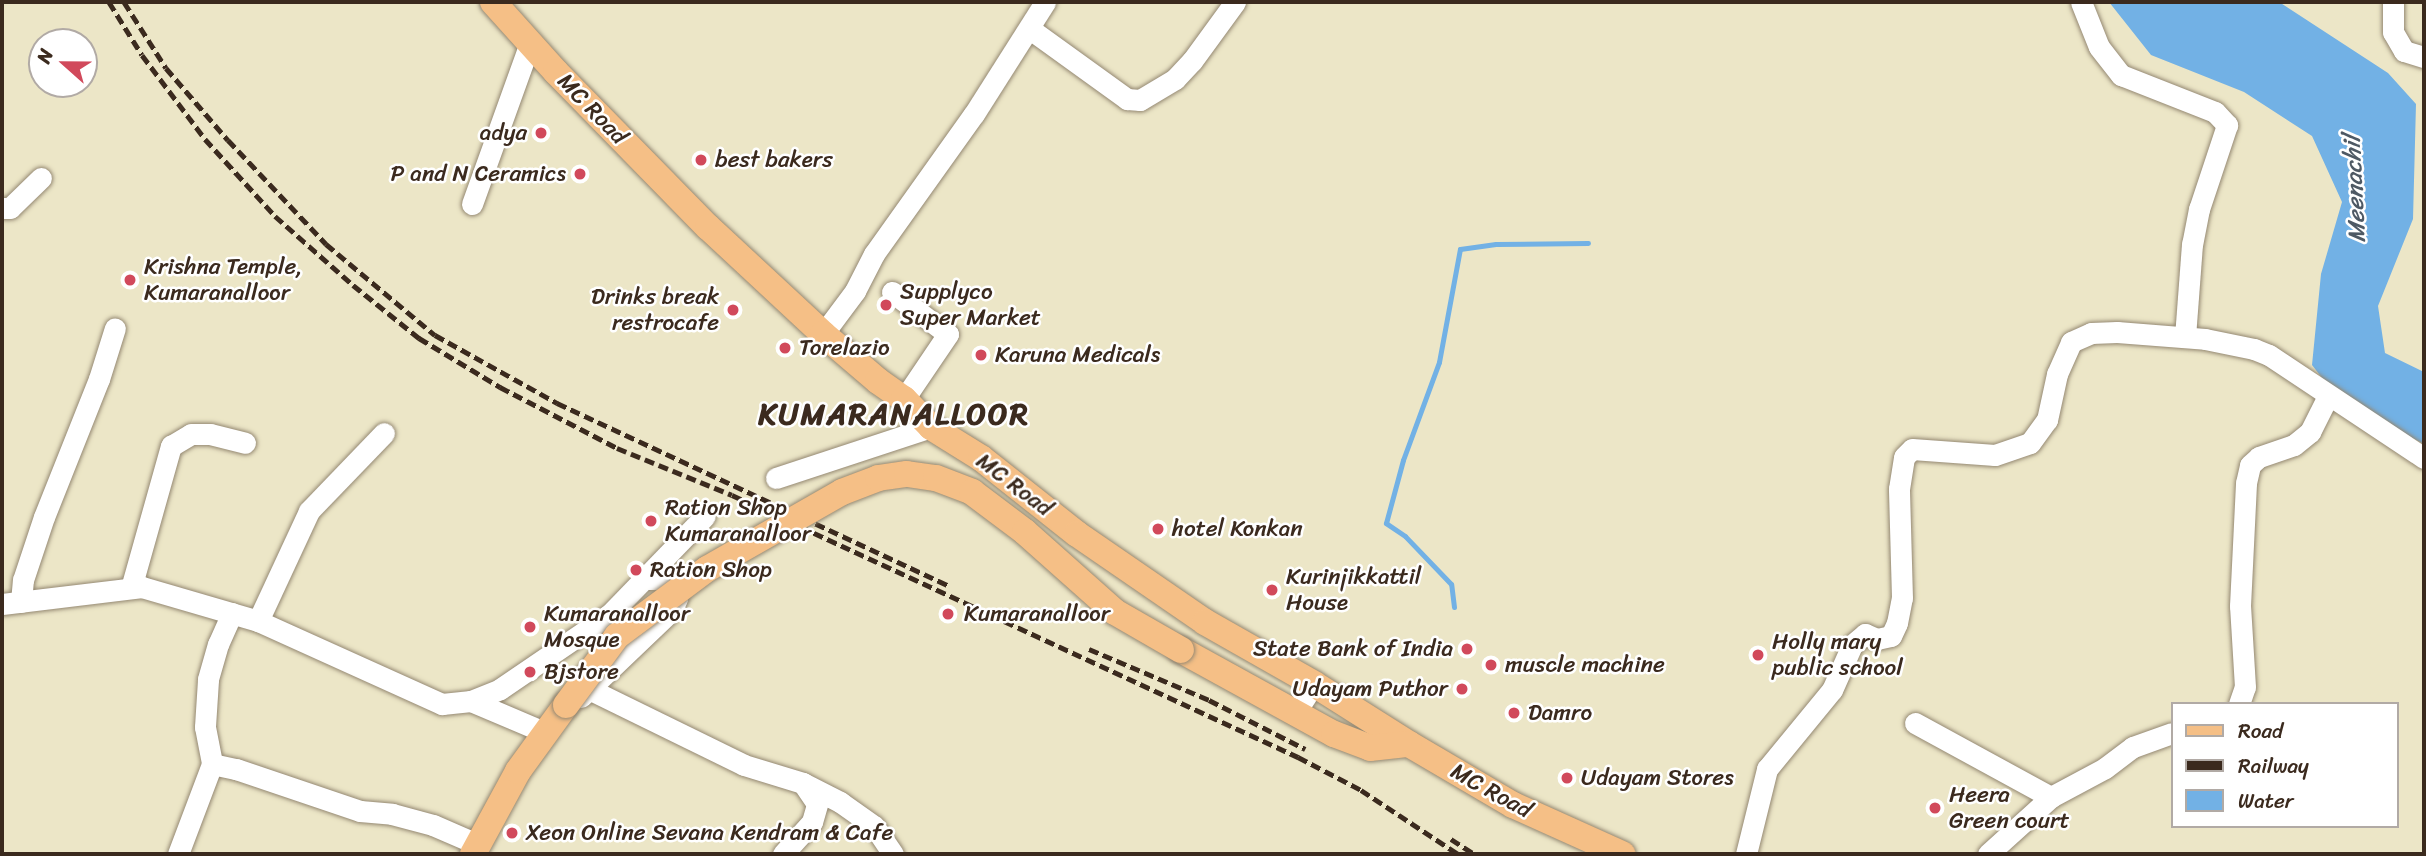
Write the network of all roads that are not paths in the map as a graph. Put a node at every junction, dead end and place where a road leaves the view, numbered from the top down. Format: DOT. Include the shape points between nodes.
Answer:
graph roads {
  1 [pos="493,2"];
  2 [pos="1045,2"];
  3 [pos="1235,2"];
  4 [pos="2081,2"];
  5 [pos="2393,2"];
  6 [pos="1030,29"];
  7 [pos="530,43"];
  8 [pos="2424,57"];
  9 [pos="41,177"];
  10 [pos="472,204"];
  11 [pos="2,208"];
  12 [pos="892,292"];
  13 [pos="115,328"];
  14 [pos="823,334"];
  15 [pos="2185,337"];
  16 [pos="2328,396"];
  17 [pos="904,399"];
  18 [pos="931,426"];
  19 [pos="384,433"];
  20 [pos="245,443"];
  21 [pos="2424,458"];
  22 [pos="776,478"];
  23 [pos="705,516"];
  24 [pos="645,579"];
  25 [pos="131,588"];
  26 [pos="11,603"];
  27 [pos="232,613"];
  28 [pos="258,621"];
  29 [pos="1272,659"];
  30 [pos="1314,684"];
  31 [pos="591,690"];
  32 [pos="1251,690"];
  33 [pos="471,701"];
  34 [pos="2240,702"];
  35 [pos="566,705"];
  36 [pos="1295,713"];
  37 [pos="1915,723"];
  38 [pos="544,732"];
  39 [pos="2170,734"];
  40 [pos="1409,744"];
  41 [pos="212,764"];
  42 [pos="803,783"];
  43 [pos="2051,797"];
  44 [pos="476,850"];
  45 [pos="178,854"];
  46 [pos="783,854"];
  47 [pos="893,854"];
  48 [pos="1622,854"];
  49 [pos="1745,854"];
  50 [pos="1988,854"];
  1 -- 7 [label="main road, MC Road"];
  2 -- 6 [label="street"];
  3 -- 6 [label="street" via="1175,79 1140,100 1127,99"];
  4 -- 15 [label="street" via="2099,47 2120,75 2215,112 2227,125 2192,244"];
  5 -- 8 [label="street" via="2393,32 2404,51"];
  6 -- 14 [label="street"];
  7 -- 10 [label="street"];
  7 -- 14 [label="main road, MC Road" via="708,227"];
  9 -- 11 [label="street" via="10,208"];
  12 -- 17 [label="street" via="948,334"];
  13 -- 26 [label="street"];
  14 -- 17 [label="main road, MC Road"];
  15 -- 16 [label="street" via="2269,355"];
  15 -- 49 [label="street" via="2091,333 2071,342 2057,374 2047,420 2030,443 1996,455 1912,449 1904,457 1899,489 1902,598 1897,623 1891,636 1877,639 1865,634 1852,645 1832,690 1767,769"];
  16 -- 21 [label="street"];
  16 -- 34 [label="street" via="2309,432 2294,446 2259,457 2250,465 2240,606 2245,687"];
  17 -- 18 [label="main road, MC Road"];
  18 -- 22 [label="street"];
  18 -- 29 [label="main road, MC Road" via="1205,622"];
  19 -- 28 [label="street" via="309,511"];
  20 -- 25 [label="street" via="191,434 171,446"];
  23 -- 24 [label="street"];
  24 -- 31 [label="street" via="664,579 675,587 672,610"];
  24 -- 33 [label="street" via="610,614 500,689"];
  25 -- 26 [label="street"];
  25 -- 27 [label="street" via="142,587"];
  27 -- 28 [label="street"];
  27 -- 41 [label="street" via="208,680 205,727"];
  28 -- 33 [label="street" via="442,704"];
  29 -- 30 [label="main road, MC Road"];
  29 -- 32 [label="street"];
  30 -- 36 [label="street"];
  30 -- 40 [label="main road, MC Road"];
  31 -- 35 [label="street"];
  31 -- 42 [label="street" via="744,765"];
  32 -- 35 [label="main road, bridge" via="1115,612 972,492 936,478 907,474 878,478 842,492 706,569 617,636"];
  32 -- 36 [label="main road"];
  33 -- 38 [label="street"];
  35 -- 38 [label="main road"];
  36 -- 40 [label="main road" via="1370,748"];
  37 -- 43 [label="street"];
  38 -- 44 [label="main road"];
  39 -- 43 [label="street" via="2133,747"];
  40 -- 48 [label="main road, MC Road" via="1513,805"];
  41 -- 44 [label="street" via="360,811 433,825"];
  41 -- 45 [label="street"];
  42 -- 46 [label="street" via="817,804 815,813"];
  42 -- 47 [label="street" via="874,826"];
  43 -- 50 [label="street"];
}
